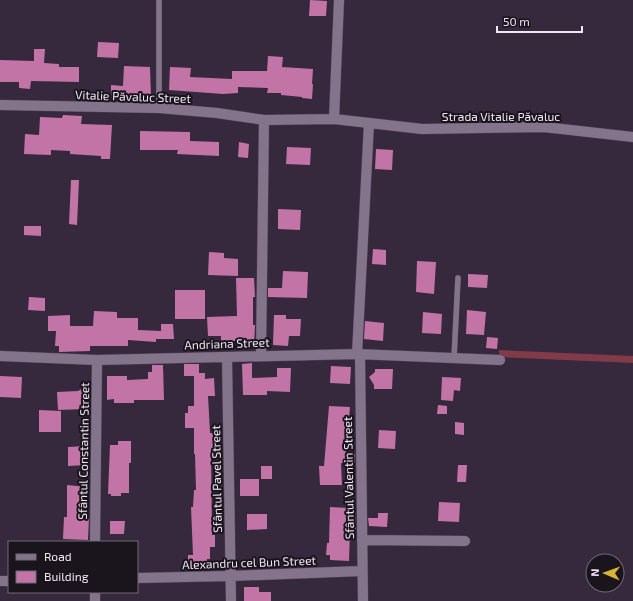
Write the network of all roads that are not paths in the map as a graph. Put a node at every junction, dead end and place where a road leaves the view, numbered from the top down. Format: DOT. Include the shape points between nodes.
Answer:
graph roads {
  1 [pos="159,0"];
  2 [pos="339,0"];
  3 [pos="0,104"];
  4 [pos="159,108"];
  5 [pos="334,119"];
  6 [pos="264,120"];
  7 [pos="368,123"];
  8 [pos="633,137"];
  9 [pos="458,278"];
  10 [pos="358,354"];
  11 [pos="261,355"];
  12 [pos="0,356"];
  13 [pos="227,357"];
  14 [pos="454,358"];
  15 [pos="97,360"];
  16 [pos="500,360"];
  17 [pos="362,540"];
  18 [pos="95,541"];
  19 [pos="465,541"];
  20 [pos="362,571"];
  21 [pos="231,576"];
  22 [pos="138,578"];
  23 [pos="231,601"];
  24 [pos="363,601"];
  1 -- 4 [label="lane"];
  2 -- 5 [label="street"];
  3 -- 4 [label="street, Vitalie Păvaluc Street"];
  4 -- 6 [label="street, Vitalie Păvaluc Street"];
  5 -- 6 [label="street, Vitalie Păvaluc Street"];
  5 -- 7 [label="street, Vitalie Păvaluc Street"];
  6 -- 11 [label="street"];
  7 -- 8 [label="street, Strada Vitalie Păvaluc" via="422,129 544,127"];
  7 -- 10 [label="street, Sfântul Valentin Street"];
  9 -- 14 [label="lane"];
  10 -- 11 [label="street, Andriana Street"];
  10 -- 14 [label="street, Andriana Street"];
  10 -- 17 [label="street, Sfântul Valentin Street"];
  11 -- 13 [label="street, Andriana Street"];
  12 -- 15 [label="street, Andriana Street"];
  13 -- 15 [label="street, Andriana Street"];
  13 -- 21 [label="street, Sfântul Pavel Street"];
  14 -- 16 [label="street, Andriana Street"];
  15 -- 18 [label="street, Sfântul Constantin Street"];
  17 -- 19 [label="street"];
  17 -- 20 [label="street, Sfântul Valentin Street"];
  20 -- 21 [label="street, Alexandru cel Bun Street"];
  20 -- 24 [label="street, Sfântul Valentin Street"];
  21 -- 22 [label="street, Alexandru cel Bun Street"];
  21 -- 23 [label="street, Sfântul Pavel Street"];
}
